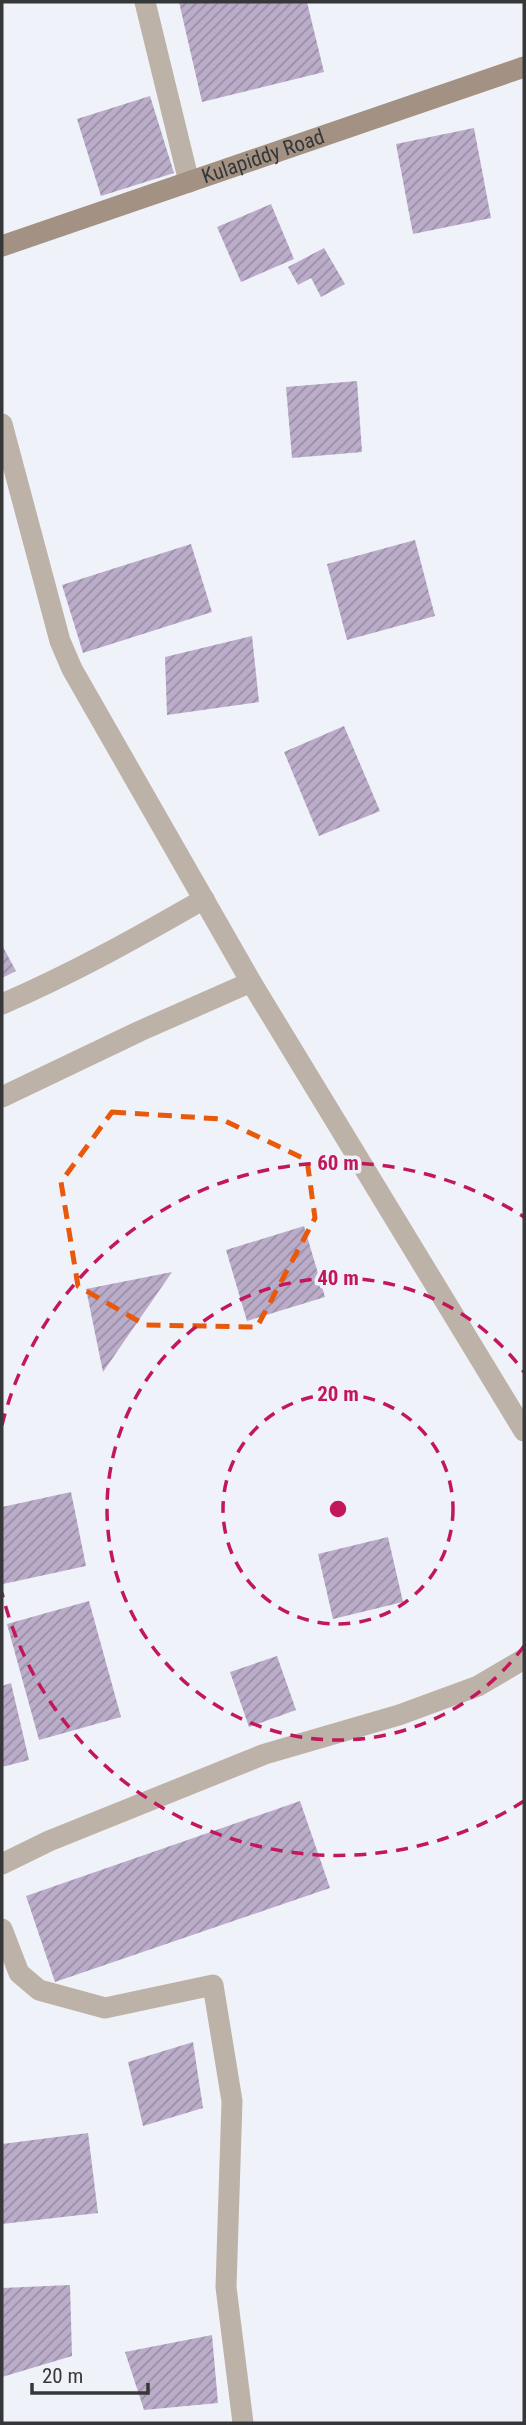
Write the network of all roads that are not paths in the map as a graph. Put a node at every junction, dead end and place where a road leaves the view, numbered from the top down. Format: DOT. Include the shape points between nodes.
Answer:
graph roads {
  1 [pos="145,2"];
  2 [pos="524,66"];
  3 [pos="189,182"];
  4 [pos="2,246"];
  5 [pos="2,424"];
  6 [pos="204,899"];
  7 [pos="251,982"];
  8 [pos="2,1004"];
  9 [pos="2,1097"];
  10 [pos="524,1431"];
  11 [pos="524,1659"];
  12 [pos="2,1864"];
  13 [pos="2,1929"];
  14 [pos="243,2423"];
  1 -- 3 [label="street"];
  2 -- 3 [label="main road, Kulapiddy Road"];
  3 -- 4 [label="main road, Kulapiddy Road"];
  5 -- 6 [label="street" via="60,641 72,670"];
  6 -- 7 [label="street"];
  6 -- 8 [label="street"];
  7 -- 9 [label="street"];
  7 -- 10 [label="street"];
  11 -- 12 [label="street" via="478,1686 399,1715 265,1754"];
  13 -- 14 [label="street" via="19,1972 39,1990 52,1994 106,2008 213,1984 232,2101 226,2287"];
}
